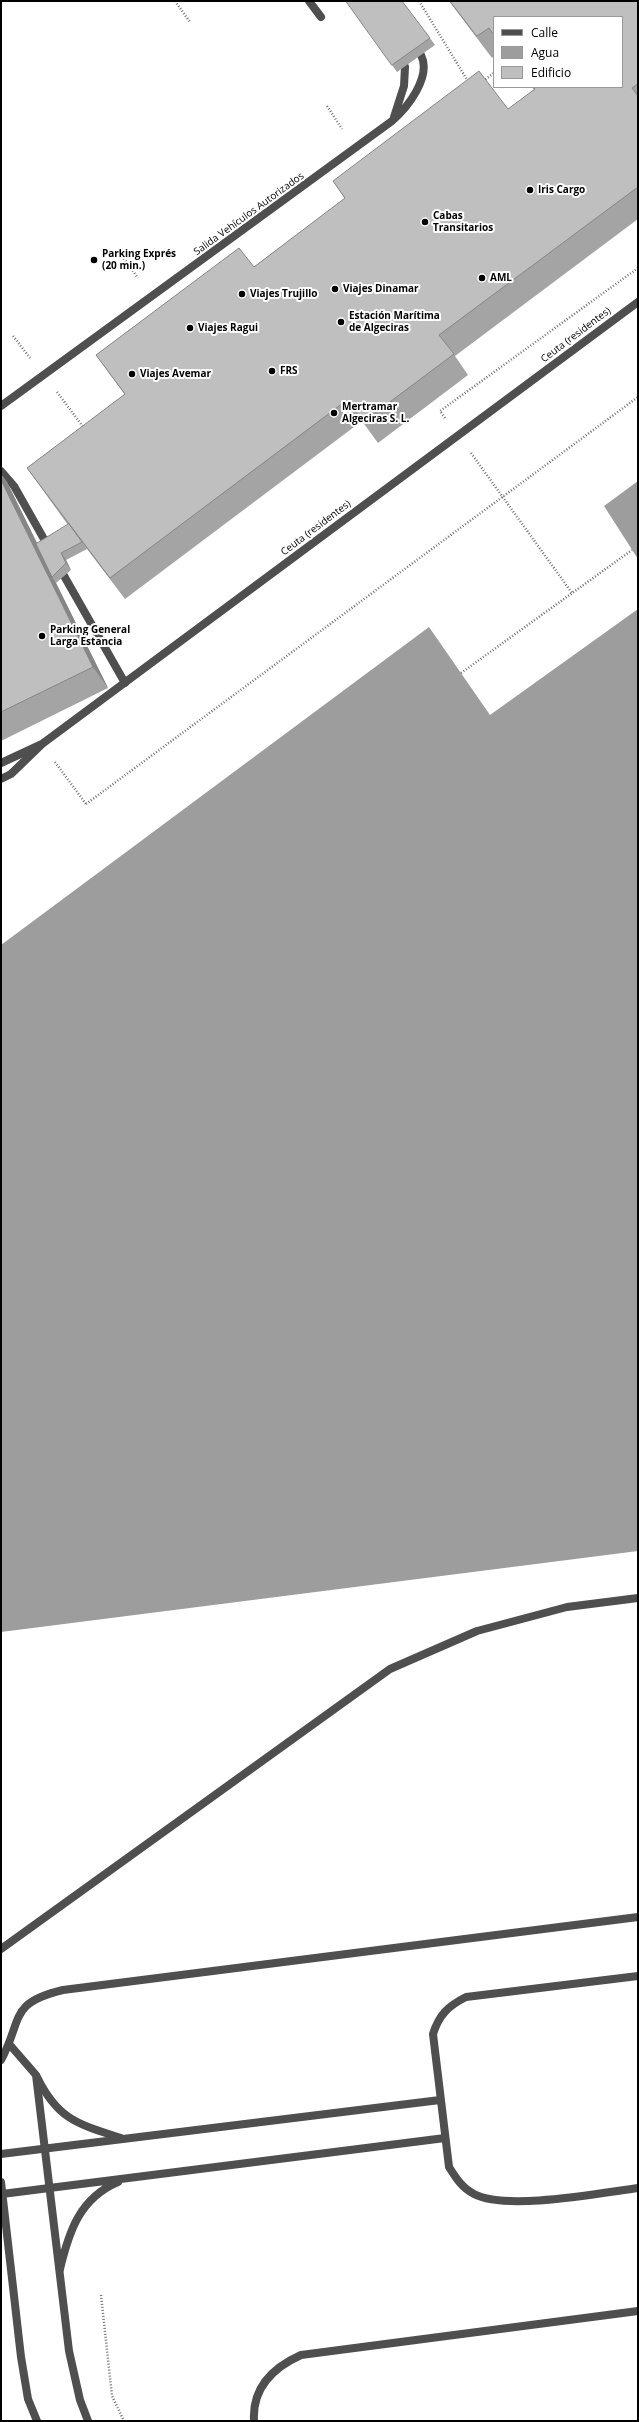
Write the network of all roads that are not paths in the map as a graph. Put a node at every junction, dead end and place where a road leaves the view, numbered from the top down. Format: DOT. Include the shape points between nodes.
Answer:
graph roads {
  1 [pos="309,1"];
  2 [pos="321,17"];
  3 [pos="421,55"];
  4 [pos="405,67"];
  5 [pos="392,121"];
  6 [pos="638,302"];
  7 [pos="1,406"];
  8 [pos="1,471"];
  9 [pos="125,683"];
  10 [pos="42,744"];
  11 [pos="1,763"];
  12 [pos="1,779"];
  13 [pos="638,1598"];
  14 [pos="638,1917"];
  15 [pos="1,1949"];
  16 [pos="638,1976"];
  17 [pos="10,2045"];
  18 [pos="1,2060"];
  19 [pos="36,2075"];
  20 [pos="440,2100"];
  21 [pos="445,2138"];
  22 [pos="123,2139"];
  23 [pos="45,2149"];
  24 [pos="1,2154"];
  25 [pos="127,2178"];
  26 [pos="1,2182"];
  27 [pos="50,2188"];
  28 [pos="638,2188"];
  29 [pos="2,2194"];
  30 [pos="60,2270"];
  31 [pos="638,2311"];
  32 [pos="37,2421"];
  33 [pos="88,2421"];
  34 [pos="254,2421"];
  1 -- 2 [label="street"];
  3 -- 5 [label="street, Salida Vehículos Autorizados" via="424,70 414,95"];
  4 -- 5 [label="street" via="401,100"];
  5 -- 7 [label="street, Salida Vehículos Autorizados"];
  6 -- 9 [label="street, Ceuta (residentes)"];
  8 -- 9 [label="street" via="14,486"];
  9 -- 10 [label="street, Ceuta (residentes)"];
  10 -- 11 [label="street, Ceuta (residentes)"];
  10 -- 12 [label="street" via="11,774"];
  13 -- 15 [label="street" via="567,1607 477,1631 390,1669"];
  14 -- 17 [label="street" via="63,1990 42,1995 29,2003 19,2015"];
  16 -- 20 [label="street" via="466,1997 454,2003 437,2021 433,2034"];
  17 -- 18 [label="street"];
  17 -- 19 [label="street"];
  19 -- 22 [label="street" via="47,2097 63,2115"];
  19 -- 23 [label="street"];
  20 -- 21 [label="street"];
  20 -- 22 [label="street"];
  21 -- 25 [label="street"];
  21 -- 28 [label="street" via="449,2167 459,2182 473,2194 490,2200 559,2199"];
  22 -- 23 [label="street"];
  23 -- 24 [label="street"];
  23 -- 27 [label="street"];
  25 -- 27 [label="street"];
  25 -- 30 [label="street" via="106,2187 89,2201 75,2219"];
  26 -- 29 [label="street"];
  27 -- 29 [label="street"];
  27 -- 30 [label="street"];
  29 -- 32 [label="street" via="21,2357 28,2399"];
  30 -- 33 [label="street" via="69,2351 80,2400"];
  31 -- 34 [label="street" via="301,2356 283,2363 269,2375 258,2391"];
}
